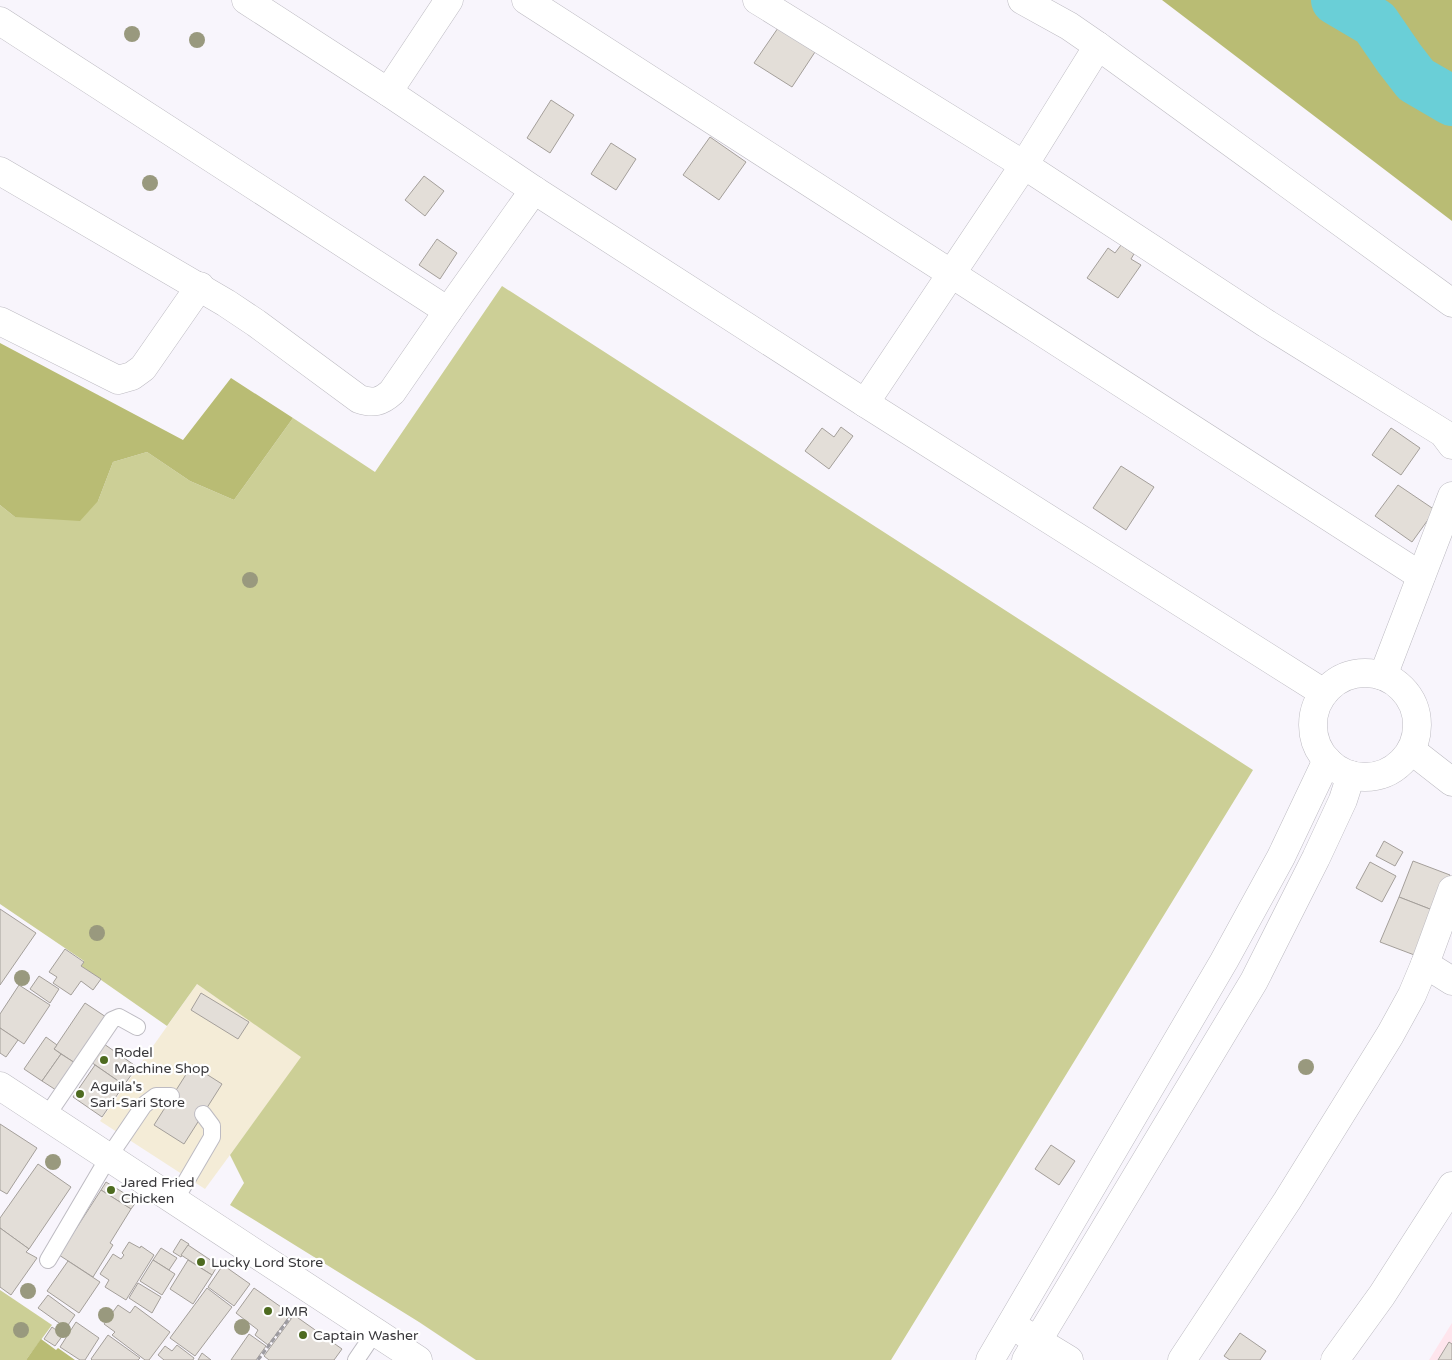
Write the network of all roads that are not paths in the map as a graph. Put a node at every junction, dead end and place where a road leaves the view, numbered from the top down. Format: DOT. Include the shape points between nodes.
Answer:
graph roads {
  1 [pos="246,0"];
  2 [pos="449,0"];
  3 [pos="526,0"];
  4 [pos="756,0"];
  5 [pos="1022,0"];
  6 [pos="0,21"];
  7 [pos="1098,46"];
  8 [pos="388,92"];
  9 [pos="1024,164"];
  10 [pos="0,171"];
  11 [pos="534,190"];
  12 [pos="951,274"];
  13 [pos="200,286"];
  14 [pos="1452,302"];
  15 [pos="448,311"];
  16 [pos="0,321"];
  17 [pos="865,403"];
  18 [pos="1452,445"];
  19 [pos="1452,496"];
  20 [pos="1421,576"];
  21 [pos="1383,676"];
  22 [pos="1324,693"];
  23 [pos="1411,750"];
  24 [pos="1327,760"];
  25 [pos="1351,775"];
  26 [pos="1452,782"];
  27 [pos="1452,890"];
  28 [pos="1425,964"];
  29 [pos="1452,981"];
  30 [pos="137,1027"];
  31 [pos="0,1086"];
  32 [pos="171,1096"];
  33 [pos="203,1114"];
  34 [pos="46,1116"];
  35 [pos="108,1158"];
  36 [pos="1452,1186"];
  37 [pos="174,1202"];
  38 [pos="48,1260"];
  39 [pos="1011,1324"];
  40 [pos="375,1332"];
  41 [pos="1032,1351"];
  42 [pos="356,1360"];
  43 [pos="418,1360"];
  44 [pos="990,1360"];
  45 [pos="1069,1360"];
  46 [pos="1182,1360"];
  47 [pos="1335,1360"];
  1 -- 8 [label="street"];
  2 -- 8 [label="street"];
  3 -- 12 [label="street"];
  4 -- 9 [label="street"];
  5 -- 7 [label="street"];
  6 -- 15 [label="street"];
  7 -- 9 [label="street"];
  7 -- 14 [label="street"];
  8 -- 11 [label="street"];
  9 -- 12 [label="street"];
  9 -- 18 [label="street" via="1267,324 1443,434"];
  10 -- 13 [label="street"];
  11 -- 15 [label="street"];
  11 -- 17 [label="street"];
  12 -- 17 [label="street"];
  12 -- 20 [label="street"];
  13 -- 15 [label="street" via="359,399 368,402 378,402 392,392"];
  13 -- 16 [label="street" via="143,368 118,380"];
  17 -- 22 [label="street"];
  19 -- 20 [label="street"];
  20 -- 21 [label="street"];
  21 -- 22 [label="street" via="1357,674 1339,680"];
  21 -- 23 [label="street" via="1407,693 1414,706 1418,721"];
  22 -- 24 [label="street" via="1317,706 1314,734 1318,748"];
  23 -- 25 [label="street" via="1392,770 1365,777"];
  23 -- 26 [label="street"];
  24 -- 25 [label="street" via="1338,770"];
  24 -- 39 [label="street" via="1281,857 1224,961"];
  25 -- 41 [label="street" via="1316,858 1254,981"];
  27 -- 28 [label="street"];
  28 -- 29 [label="street"];
  28 -- 46 [label="street" via="1390,1035 1287,1201"];
  30 -- 34 [label="lane" via="119,1017 112,1020"];
  31 -- 34 [label="street"];
  32 -- 35 [label="lane" via="156,1096 144,1105"];
  33 -- 37 [label="lane" via="212,1126 212,1137"];
  34 -- 35 [label="street"];
  35 -- 37 [label="street"];
  35 -- 38 [label="lane"];
  36 -- 47 [label="street" via="1398,1272"];
  37 -- 40 [label="street"];
  39 -- 41 [label="street"];
  39 -- 44 [label="street"];
  40 -- 42 [label="lane"];
  40 -- 43 [label="street"];
  41 -- 45 [label="street"];
}
